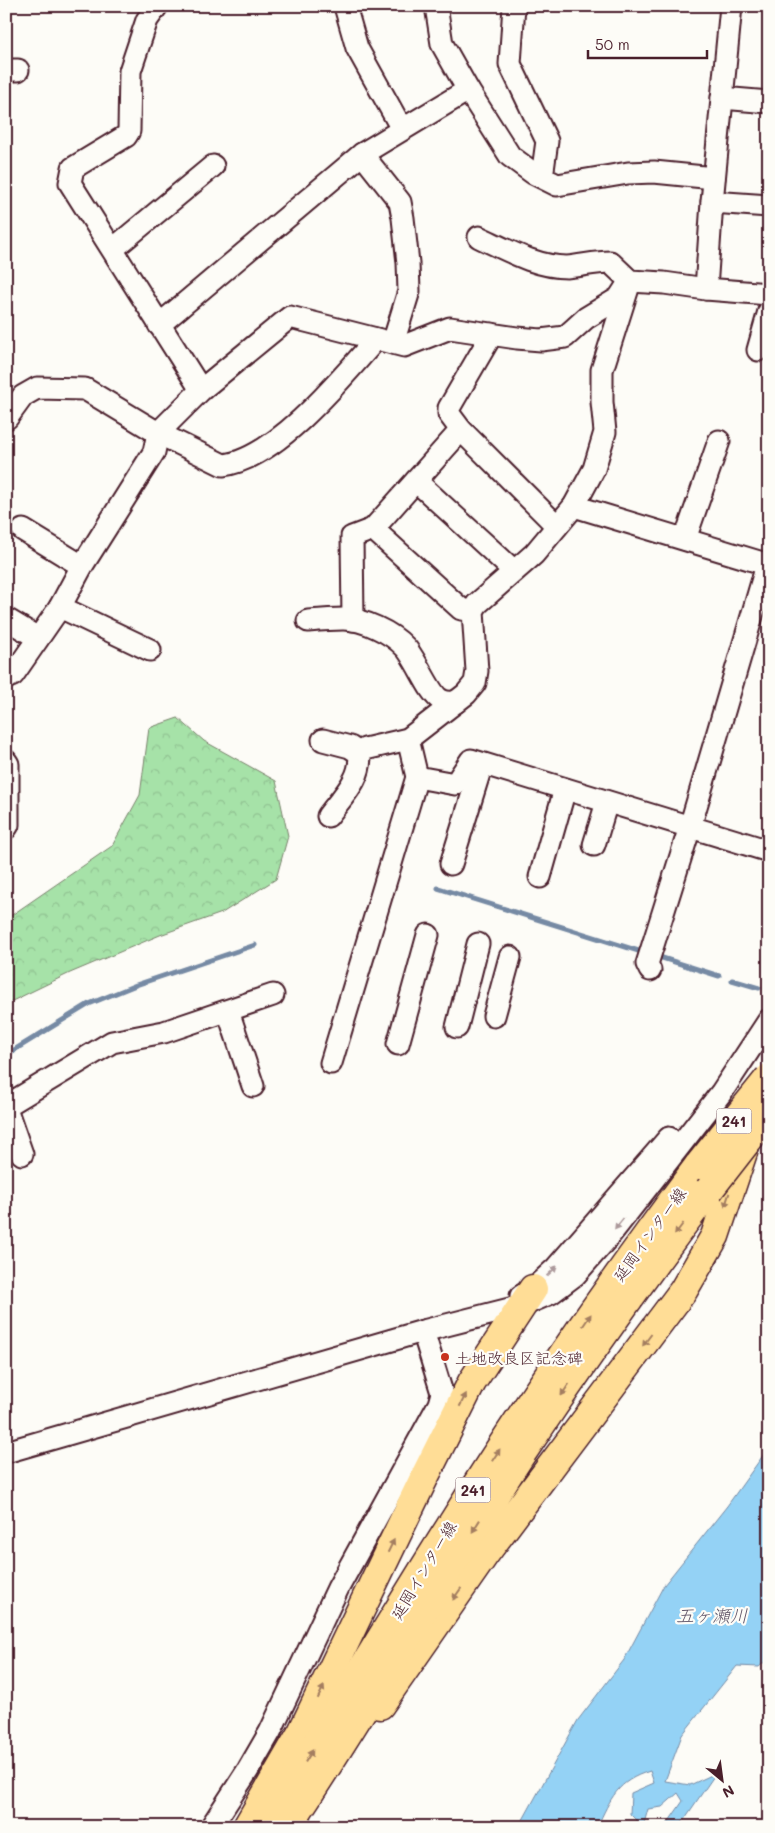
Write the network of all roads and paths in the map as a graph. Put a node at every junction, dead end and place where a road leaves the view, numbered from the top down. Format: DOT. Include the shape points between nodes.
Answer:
graph roads {
  1 [pos="157,6"];
  2 [pos="345,6"];
  3 [pos="436,6"];
  4 [pos="514,6"];
  5 [pos="731,6"];
  6 [pos="468,90"];
  7 [pos="722,98"];
  8 [pos="769,102"];
  9 [pos="402,129"];
  10 [pos="362,154"];
  11 [pos="213,166"];
  12 [pos="542,177"];
  13 [pos="714,178"];
  14 [pos="712,202"];
  15 [pos="769,206"];
  16 [pos="479,237"];
  17 [pos="113,249"];
  18 [pos="630,281"];
  19 [pos="706,288"];
  20 [pos="769,294"];
  21 [pos="769,311"];
  22 [pos="159,324"];
  23 [pos="492,334"];
  24 [pos="384,341"];
  25 [pos="758,350"];
  26 [pos="200,390"];
  27 [pos="6,418"];
  28 [pos="461,430"];
  29 [pos="158,432"];
  30 [pos="719,441"];
  31 [pos="416,481"];
  32 [pos="574,506"];
  33 [pos="557,526"];
  34 [pos="373,529"];
  35 [pos="23,530"];
  36 [pos="685,539"];
  37 [pos="768,565"];
  38 [pos="82,566"];
  39 [pos="514,572"];
  40 [pos="60,607"];
  41 [pos="473,611"];
  42 [pos="8,620"];
  43 [pos="353,620"];
  44 [pos="308,621"];
  45 [pos="38,638"];
  46 [pos="150,650"];
  47 [pos="6,678"];
  48 [pos="456,702"];
  49 [pos="408,739"];
  50 [pos="322,740"];
  51 [pos="359,753"];
  52 [pos="6,761"];
  53 [pos="482,764"];
  54 [pos="417,777"];
  55 [pos="565,789"];
  56 [pos="607,802"];
  57 [pos="328,816"];
  58 [pos="690,827"];
  59 [pos="6,828"];
  60 [pos="594,845"];
  61 [pos="769,851"];
  62 [pos="452,864"];
  63 [pos="540,877"];
  64 [pos="428,935"];
  65 [pos="478,944"];
  66 [pos="510,957"];
  67 [pos="650,970"];
  68 [pos="273,996"];
  69 [pos="228,1011"];
  70 [pos="494,1016"];
  71 [pos="765,1025"];
  72 [pos="457,1027"];
  73 [pos="398,1044"];
  74 [pos="331,1064"];
  75 [pos="769,1070"];
  76 [pos="769,1078"];
  77 [pos="253,1086"];
  78 [pos="6,1107"];
  79 [pos="769,1114"];
  80 [pos="22,1154"];
  81 [pos="527,1298"];
  82 [pos="423,1331"];
  83 [pos="6,1452"];
  84 [pos="211,1827"];
  85 [pos="247,1827"];
  86 [pos="264,1827"];
  87 [pos="287,1827"];
  88 [pos="298,1827"];
  1 -- 17 [label="street" via="147,20 130,71 129,131 126,136 73,168 70,183"];
  2 -- 9 [label="street" via="357,48"];
  3 -- 6 [label="street" via="442,44"];
  4 -- 12 [label="street" via="510,64 547,140"];
  5 -- 7 [label="street"];
  6 -- 9 [label="street"];
  6 -- 12 [label="street" via="510,156"];
  7 -- 8 [label="street"];
  7 -- 13 [label="street"];
  9 -- 10 [label="street"];
  10 -- 22 [label="street"];
  10 -- 24 [label="street" via="400,202 403,218 409,291"];
  11 -- 17 [label="street"];
  12 -- 13 [label="street" via="558,185 628,173 654,172"];
  13 -- 14 [label="street"];
  14 -- 15 [label="street"];
  14 -- 19 [label="street"];
  16 -- 18 [label="street" via="545,265 566,267 610,262"];
  17 -- 22 [label="street"];
  18 -- 19 [label="street"];
  18 -- 23 [label="street" via="619,298 586,318 565,337 541,340"];
  18 -- 32 [label="street" via="602,370 605,432 594,469"];
  19 -- 20 [label="street"];
  21 -- 25 [label="street"];
  22 -- 26 [label="street"];
  23 -- 24 [label="street" via="450,328 404,346"];
  23 -- 28 [label="street" via="449,408"];
  24 -- 26 [label="street" via="290,317"];
  24 -- 29 [label="street" via="322,401 270,445 245,460 223,465"];
  26 -- 29 [label="street"];
  27 -- 29 [label="street" via="23,396 37,388 85,389"];
  28 -- 31 [label="street"];
  28 -- 33 [label="street"];
  29 -- 38 [label="street" via="154,452"];
  30 -- 36 [label="street"];
  31 -- 34 [label="street"];
  31 -- 39 [label="street"];
  32 -- 33 [label="street"];
  32 -- 36 [label="street"];
  33 -- 39 [label="street"];
  34 -- 41 [label="street" via="462,609"];
  34 -- 43 [label="street" via="352,537"];
  35 -- 38 [label="street"];
  36 -- 37 [label="street"];
  37 -- 58 [label="street"];
  38 -- 40 [label="street"];
  39 -- 41 [label="street"];
  40 -- 45 [label="street"];
  40 -- 46 [label="street"];
  41 -- 48 [label="street" via="475,683"];
  42 -- 45 [label="street"];
  43 -- 44 [label="street"];
  43 -- 48 [label="street" via="388,634 405,646 440,700"];
  45 -- 47 [label="street" via="13,675"];
  48 -- 49 [label="street"];
  49 -- 51 [label="street" via="365,748"];
  49 -- 54 [label="street"];
  50 -- 51 [label="street" via="350,747"];
  51 -- 57 [label="street" via="358,774"];
  52 -- 59 [label="street"];
  53 -- 54 [label="street" via="471,760 455,784"];
  53 -- 55 [label="street"];
  53 -- 62 [label="street"];
  54 -- 74 [label="street"];
  55 -- 56 [label="street"];
  55 -- 63 [label="street"];
  56 -- 58 [label="street"];
  56 -- 60 [label="street"];
  58 -- 61 [label="street"];
  58 -- 67 [label="street" via="647,964"];
  64 -- 73 [label="street"];
  65 -- 72 [label="street"];
  66 -- 70 [label="street"];
  68 -- 69 [label="street"];
  69 -- 77 [label="street"];
  69 -- 78 [label="street" via="164,1032 112,1042"];
  71 -- 81 [label="street" via="721,1093 610,1235 575,1275 550,1293"];
  75 -- 88 [label="main road, 241, one-way" via="715,1236 702,1261 683,1291 485,1554"];
  86 -- 76 [label="main road, 延岡インター線 / 241, one-way, bridge" via="498,1452 596,1307 700,1165"];
  78 -- 80 [label="street"];
  79 -- 87 [label="main road, 延岡インター線 / 241, one-way, bridge" via="657,1259 520,1457"];
  81 -- 82 [label="street"];
  85 -- 81 [label="main road, one-way" via="302,1732 472,1382"];
  82 -- 83 [label="street"];
  82 -- 84 [label="street" via="442,1393 439,1404 338,1588 270,1732"];
}
